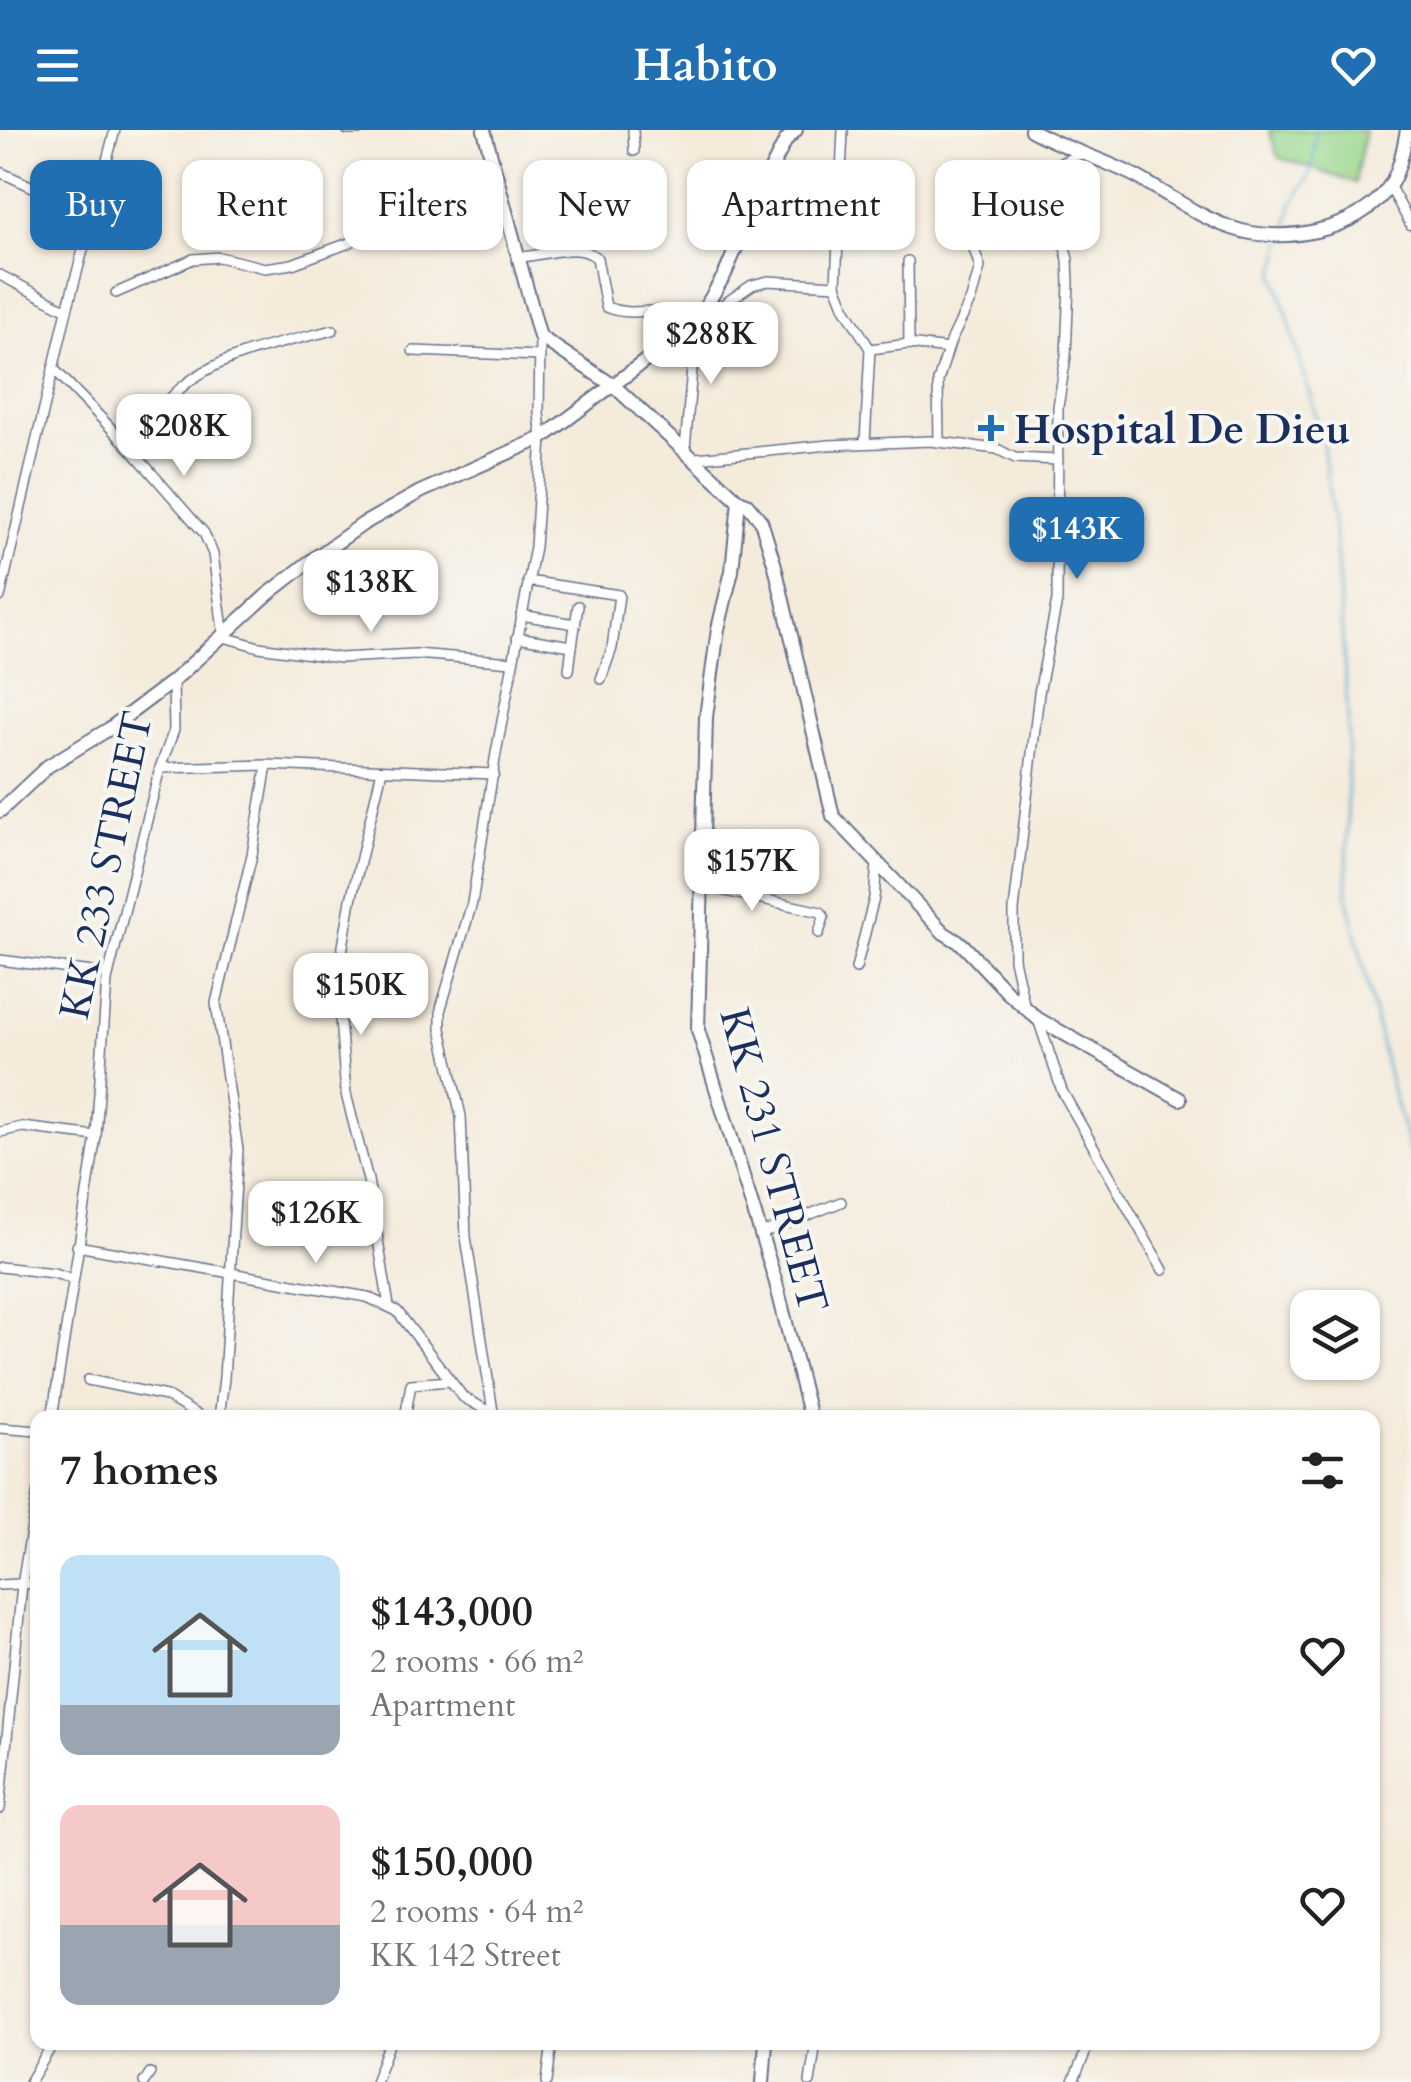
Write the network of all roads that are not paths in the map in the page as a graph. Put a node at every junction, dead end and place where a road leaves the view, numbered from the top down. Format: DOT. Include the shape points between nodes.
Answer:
graph roads {
  1 [pos="115,130"];
  2 [pos="346,130"];
  3 [pos="359,130"];
  4 [pos="484,130"];
  5 [pos="633,130"];
  6 [pos="796,130"];
  7 [pos="843,130"];
  8 [pos="1408,130"];
  9 [pos="1036,131"];
  10 [pos="634,151"];
  11 [pos="1083,153"];
  12 [pos="108,160"];
  13 [pos="493,160"];
  14 [pos="0,172"];
  15 [pos="30,186"];
  16 [pos="1390,186"];
  17 [pos="503,196"];
  18 [pos="1411,225"];
  19 [pos="343,246"];
  20 [pos="84,250"];
  21 [pos="974,250"];
  22 [pos="519,257"];
  23 [pos="908,261"];
  24 [pos="0,275"];
  25 [pos="836,285"];
  26 [pos="116,293"];
  27 [pos="67,310"];
  28 [pos="696,323"];
  29 [pos="334,330"];
  30 [pos="540,337"];
  31 [pos="909,344"];
  32 [pos="870,350"];
  33 [pos="948,350"];
  34 [pos="412,351"];
  35 [pos="540,356"];
  36 [pos="53,368"];
  37 [pos="614,386"];
  38 [pos="542,438"];
  39 [pos="939,441"];
  40 [pos="866,444"];
  41 [pos="129,447"];
  42 [pos="684,448"];
  43 [pos="696,458"];
  44 [pos="1058,460"];
  45 [pos="739,501"];
  46 [pos="528,581"];
  47 [pos="0,597"];
  48 [pos="578,606"];
  49 [pos="521,615"];
  50 [pos="576,624"];
  51 [pos="224,637"];
  52 [pos="517,637"];
  53 [pos="572,646"];
  54 [pos="512,662"];
  55 [pos="569,670"];
  56 [pos="601,678"];
  57 [pos="173,682"];
  58 [pos="267,765"];
  59 [pos="160,768"];
  60 [pos="382,770"];
  61 [pos="494,774"];
  62 [pos="0,812"];
  63 [pos="878,864"];
  64 [pos="702,886"];
  65 [pos="819,933"];
  66 [pos="0,960"];
  67 [pos="856,968"];
  68 [pos="108,974"];
  69 [pos="1024,1004"];
  70 [pos="1038,1019"];
  71 [pos="1180,1100"];
  72 [pos="0,1132"];
  73 [pos="96,1136"];
  74 [pos="841,1202"];
  75 [pos="762,1234"];
  76 [pos="78,1246"];
  77 [pos="0,1267"];
  78 [pos="1163,1270"];
  79 [pos="232,1271"];
  80 [pos="73,1279"];
  81 [pos="388,1306"];
  82 [pos="88,1380"];
  83 [pos="450,1381"];
  84 [pos="53,1410"];
  85 [pos="189,1410"];
  86 [pos="220,1410"];
  87 [pos="407,1410"];
  88 [pos="484,1410"];
  89 [pos="492,1410"];
  90 [pos="808,1410"];
  91 [pos="0,1428"];
  92 [pos="30,1430"];
  93 [pos="30,1538"];
  94 [pos="30,1584"];
  95 [pos="22,1585"];
  96 [pos="0,1586"];
  97 [pos="0,1809"];
  98 [pos="49,2050"];
  99 [pos="387,2050"];
  100 [pos="551,2050"];
  101 [pos="765,2050"];
  102 [pos="815,2050"];
  103 [pos="1086,2051"];
  104 [pos="30,2082"];
  105 [pos="374,2082"];
  106 [pos="547,2082"];
  107 [pos="763,2082"];
  108 [pos="810,2082"];
  109 [pos="1073,2082"];
  1 -- 12 [label="street"];
  2 -- 3 [label="street"];
  4 -- 13 [label="street"];
  5 -- 10 [label="street"];
  6 -- 28 [label="street"];
  7 -- 25 [label="street"];
  8 -- 16 [label="street"];
  9 -- 11 [label="street"];
  11 -- 16 [label="street" via="1232,229 1256,234 1319,231 1360,213"];
  11 -- 44 [label="street" via="1038,173 1068,259"];
  14 -- 15 [label="street"];
  16 -- 18 [label="street"];
  17 -- 22 [label="street"];
  19 -- 26 [label="street" via="265,268 219,257 194,259"];
  20 -- 27 [label="street"];
  21 -- 33 [label="street" via="980,267"];
  22 -- 28 [label="street" via="591,252 606,307 678,310"];
  22 -- 30 [label="street"];
  23 -- 31 [label="street"];
  24 -- 27 [label="street"];
  25 -- 28 [label="street" via="752,285"];
  25 -- 32 [label="street"];
  27 -- 36 [label="street"];
  28 -- 37 [label="street"];
  28 -- 42 [label="street"];
  29 -- 41 [label="street" via="210,369 178,391"];
  30 -- 35 [label="street"];
  30 -- 37 [label="street"];
  31 -- 32 [label="street"];
  31 -- 33 [label="street"];
  32 -- 40 [label="street"];
  33 -- 39 [label="street" via="938,381"];
  34 -- 35 [label="street"];
  35 -- 38 [label="street"];
  36 -- 41 [label="street"];
  36 -- 47 [label="street"];
  37 -- 38 [label="street"];
  37 -- 42 [label="street"];
  38 -- 46 [label="street"];
  38 -- 51 [label="street" via="363,524 267,595"];
  39 -- 40 [label="street"];
  39 -- 44 [label="street"];
  40 -- 43 [label="street"];
  41 -- 51 [label="street" via="210,544"];
  42 -- 43 [label="street"];
  43 -- 45 [label="street"];
  44 -- 69 [label="street" via="1056,602 1013,926"];
  45 -- 63 [label="street" via="761,521 775,566 833,816"];
  45 -- 64 [label="street, KK 231 STREET" via="706,717"];
  46 -- 49 [label="street"];
  46 -- 56 [label="street" via="619,595"];
  48 -- 50 [label="street"];
  49 -- 50 [label="street"];
  49 -- 52 [label="street"];
  50 -- 53 [label="street"];
  51 -- 54 [label="street" via="340,658 416,654"];
  51 -- 57 [label="street"];
  52 -- 53 [label="street"];
  52 -- 54 [label="street"];
  53 -- 55 [label="street"];
  54 -- 61 [label="street"];
  57 -- 59 [label="street, KK 233 STREET" via="174,730"];
  57 -- 62 [label="street" via="48,766"];
  58 -- 59 [label="street"];
  58 -- 60 [label="street"];
  58 -- 79 [label="street" via="216,1003 238,1150"];
  59 -- 68 [label="street, KK 233 STREET"];
  60 -- 61 [label="street"];
  60 -- 81 [label="street" via="337,981 346,1094"];
  61 -- 89 [label="street" via="472,903 440,1008 461,1116 466,1237"];
  63 -- 67 [label="street"];
  63 -- 69 [label="street"];
  64 -- 65 [label="street" via="821,912"];
  64 -- 75 [label="street, KK 231 STREET" via="698,1030"];
  66 -- 68 [label="street"];
  68 -- 73 [label="street, KK 233 STREET"];
  69 -- 70 [label="street"];
  70 -- 71 [label="street"];
  70 -- 78 [label="street" via="1062,1090"];
  72 -- 73 [label="street" via="22,1127"];
  73 -- 76 [label="street, KK 233 STREET"];
  74 -- 75 [label="street"];
  75 -- 90 [label="street, KK 231 STREET"];
  76 -- 79 [label="street"];
  76 -- 80 [label="street, KK 233 STREET"];
  77 -- 80 [label="street"];
  79 -- 81 [label="street"];
  79 -- 86 [label="street"];
  80 -- 84 [label="street, KK 233 STREET"];
  81 -- 83 [label="street"];
  82 -- 85 [label="street" via="166,1396"];
  83 -- 87 [label="street" via="411,1384"];
  83 -- 88 [label="street"];
  91 -- 92 [label="street"];
  93 -- 95 [label="street"];
  94 -- 95 [label="street"];
  95 -- 96 [label="street"];
  95 -- 97 [label="street"];
  98 -- 104 [label="street"];
  99 -- 105 [label="street"];
  100 -- 106 [label="street"];
  101 -- 107 [label="street"];
  102 -- 108 [label="street"];
  103 -- 109 [label="street"];
}
